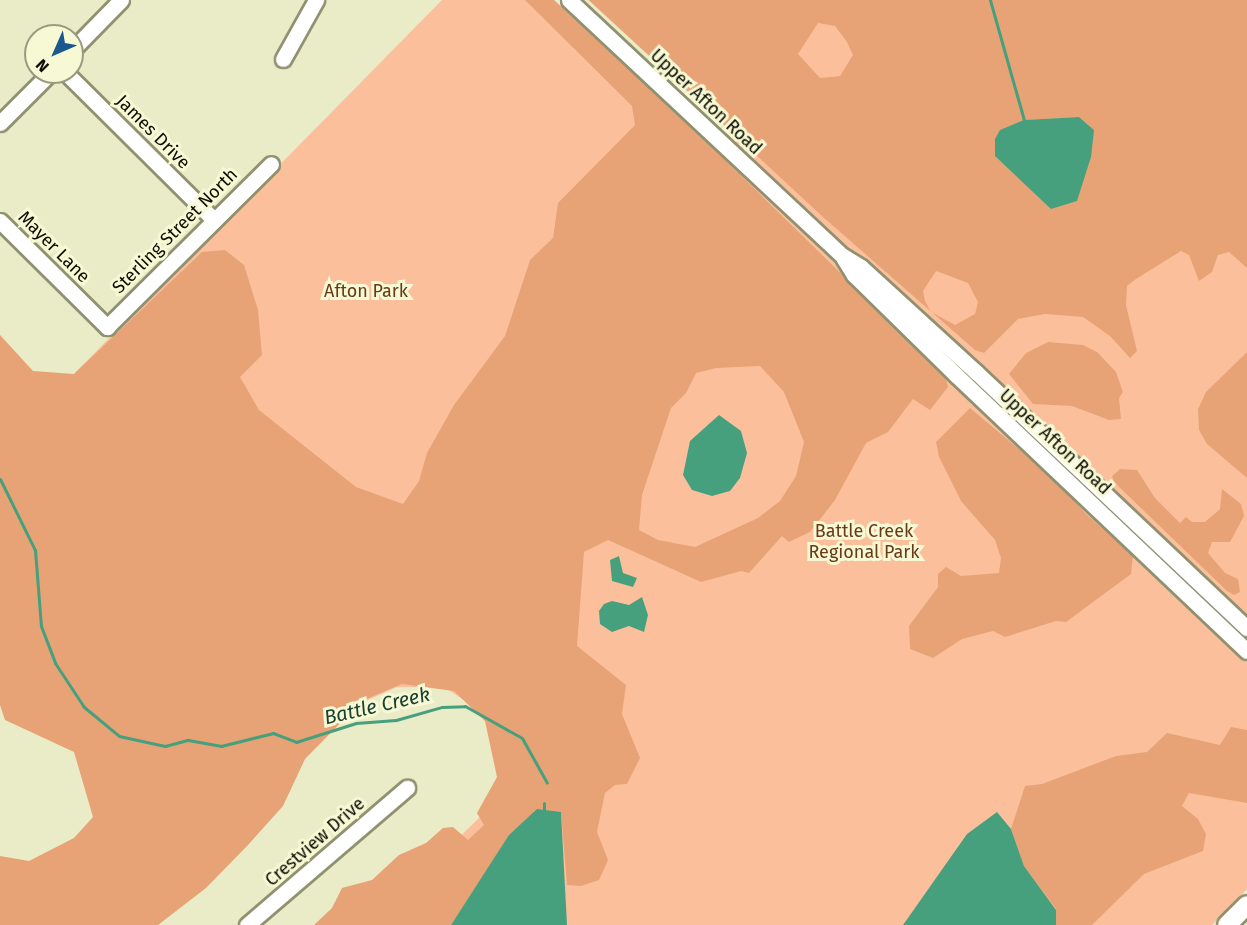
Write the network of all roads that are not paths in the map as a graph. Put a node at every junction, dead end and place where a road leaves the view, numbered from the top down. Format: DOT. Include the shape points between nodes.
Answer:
graph roads {
  1 [pos="121,0"];
  2 [pos="316,0"];
  3 [pos="569,0"];
  4 [pos="84,38"];
  5 [pos="283,59"];
  6 [pos="39,84"];
  7 [pos="77,84"];
  8 [pos="0,123"];
  9 [pos="271,164"];
  10 [pos="213,219"];
  11 [pos="0,221"];
  12 [pos="843,256"];
  13 [pos="107,327"];
  14 [pos="1247,628"];
  15 [pos="1247,651"];
  16 [pos="407,788"];
  17 [pos="1247,905"];
  18 [pos="248,925"];
  19 [pos="1227,925"];
  1 -- 4 [label="street"];
  2 -- 5 [label="street"];
  3 -- 12 [label="street, Upper Afton Road"];
  6 -- 8 [label="street"];
  7 -- 10 [label="street, James Drive"];
  9 -- 10 [label="street, Sterling Street North"];
  10 -- 13 [label="street, Sterling Street North"];
  11 -- 13 [label="street, Mayer Lane"];
  12 -- 14 [label="street, Upper Afton Road" via="861,267 976,372"];
  12 -- 15 [label="street, Upper Afton Road" via="854,275 947,367"];
  16 -- 18 [label="street, Crestview Drive"];
  17 -- 19 [label="main road"];
}
